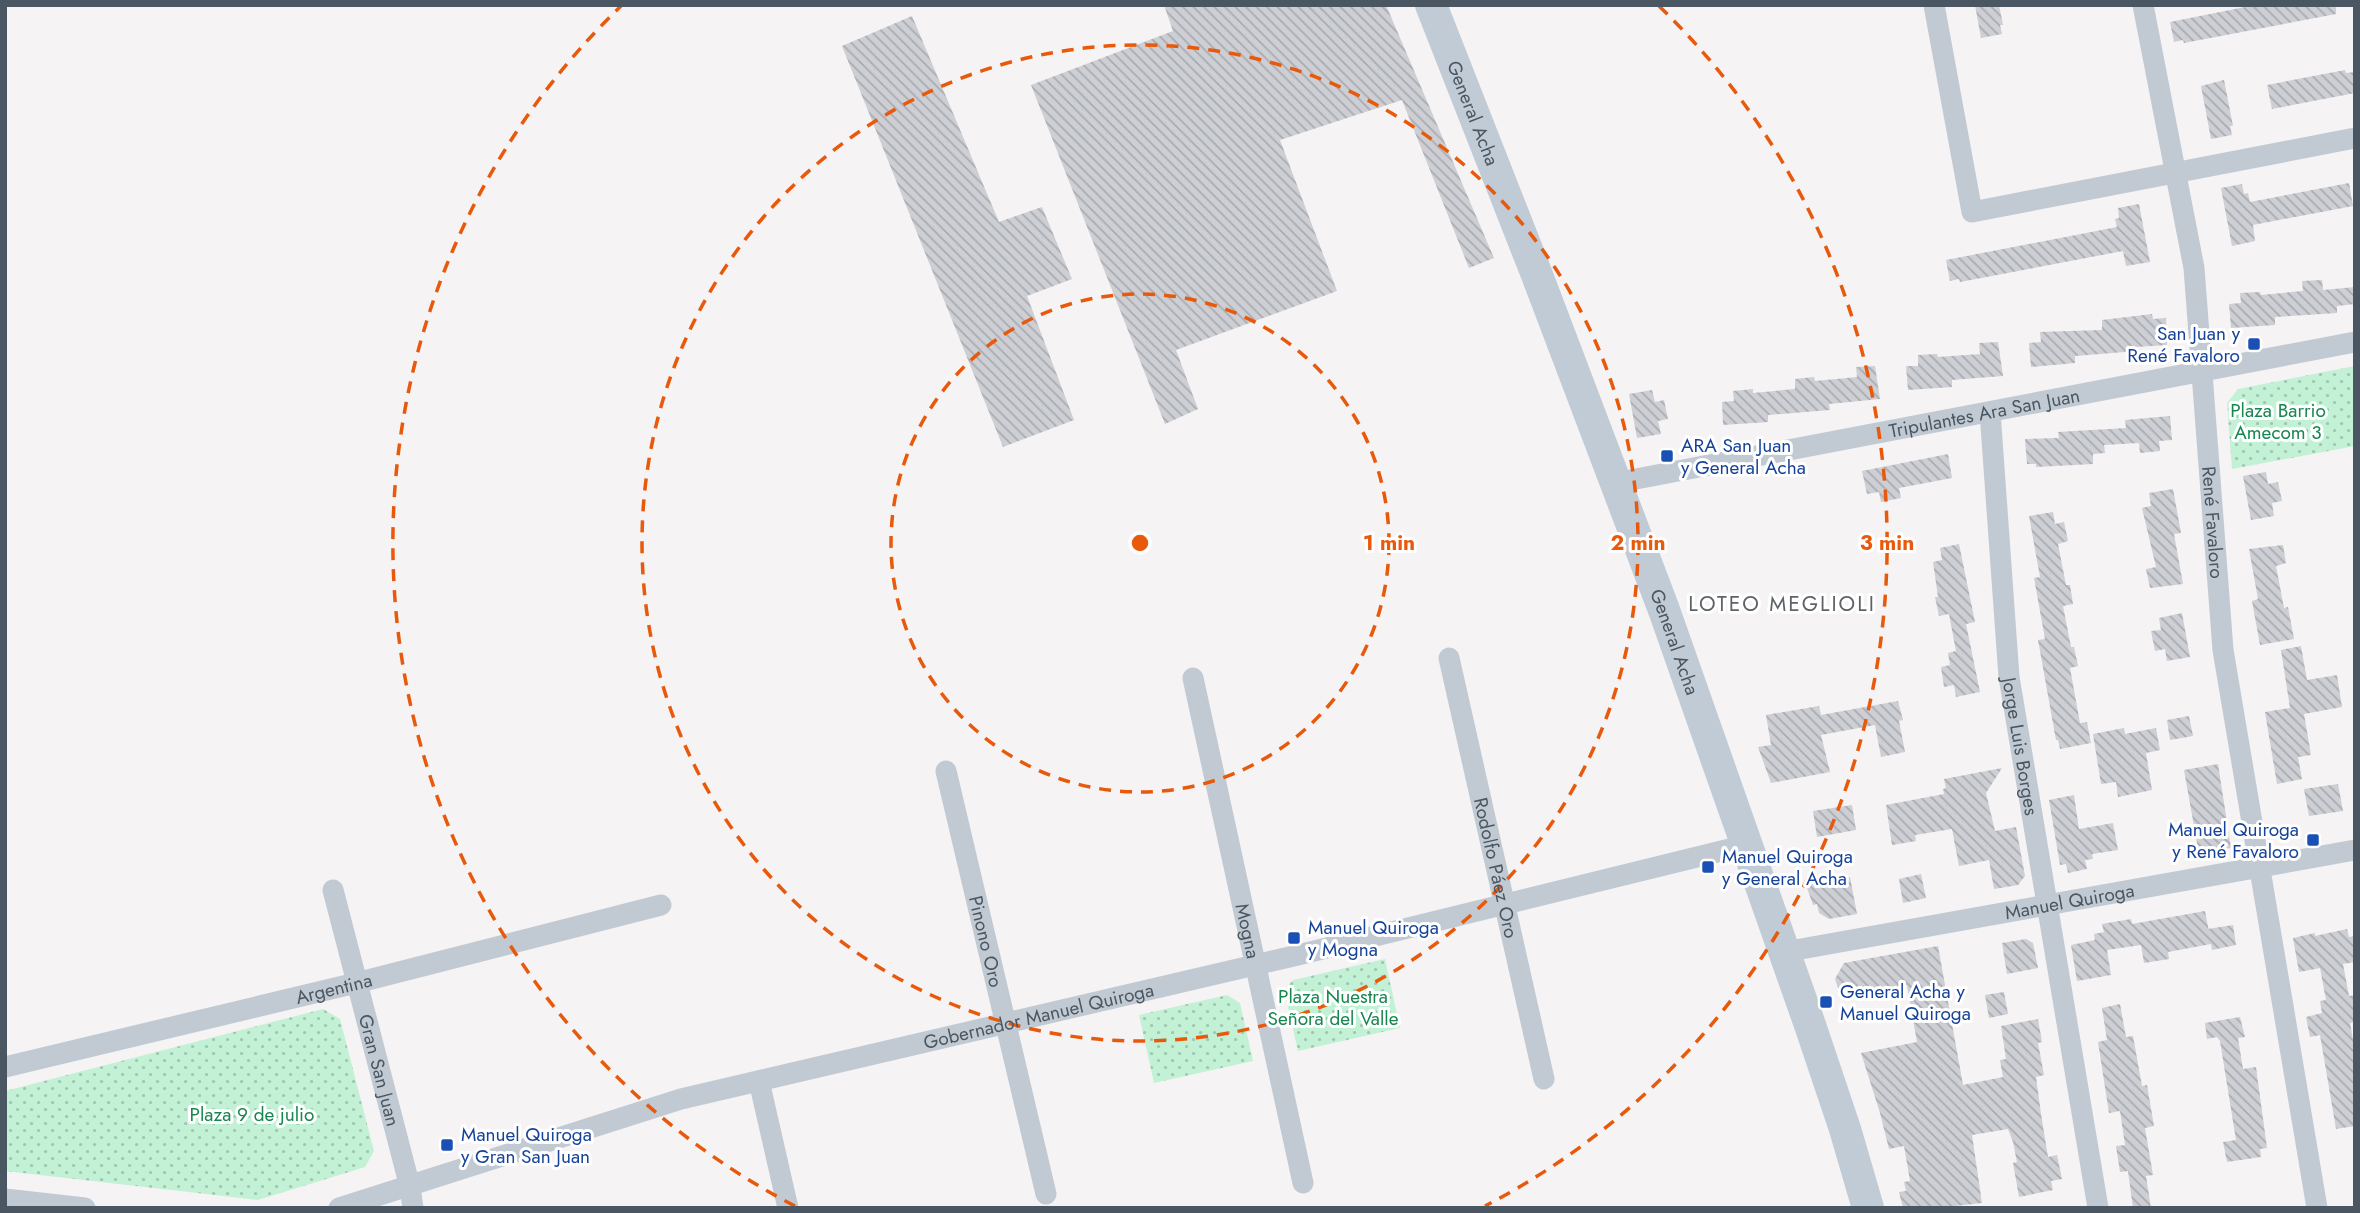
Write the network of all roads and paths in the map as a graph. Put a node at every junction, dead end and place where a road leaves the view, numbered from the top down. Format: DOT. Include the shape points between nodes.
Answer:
graph roads {
  1 [pos="1431,5"];
  2 [pos="1934,5"];
  3 [pos="2143,5"];
  4 [pos="2355,138"];
  5 [pos="2175,173"];
  6 [pos="2355,342"];
  7 [pos="2202,372"];
  8 [pos="1990,412"];
  9 [pos="1615,483"];
  10 [pos="1448,658"];
  11 [pos="1193,678"];
  12 [pos="946,771"];
  13 [pos="1746,845"];
  14 [pos="2355,850"];
  15 [pos="2260,867"];
  16 [pos="333,890"];
  17 [pos="1505,904"];
  18 [pos="661,905"];
  19 [pos="2047,905"];
  20 [pos="1784,952"];
  21 [pos="1255,965"];
  22 [pos="356,983"];
  23 [pos="1006,1023"];
  24 [pos="5,1068"];
  25 [pos="1544,1079"];
  26 [pos="759,1081"];
  27 [pos="1303,1183"];
  28 [pos="1046,1194"];
  29 [pos="412,1197"];
  30 [pos="5,1199"];
  31 [pos="85,1208"];
  32 [pos="339,1208"];
  33 [pos="788,1208"];
  34 [pos="1868,1208"];
  35 [pos="2098,1208"];
  36 [pos="2317,1208"];
  1 -- 9 [label="main road, General Acha"];
  2 -- 5 [label="street" via="1972,212"];
  3 -- 5 [label="street, René Favaloro"];
  4 -- 5 [label="street"];
  5 -- 7 [label="street, René Favaloro" via="2194,268"];
  6 -- 7 [label="street, Tripulantes Ara San Juan"];
  7 -- 8 [label="street, Tripulantes Ara San Juan"];
  7 -- 15 [label="street, René Favaloro" via="2222,650"];
  8 -- 9 [label="street, Tripulantes Ara San Juan"];
  8 -- 19 [label="street, Jorge Luis Borges" via="2010,677"];
  9 -- 13 [label="main road, General Acha"];
  10 -- 17 [label="street, Rodolfo Páez Oro"];
  11 -- 21 [label="street, Mogna"];
  12 -- 23 [label="street, Pinono Oro"];
  13 -- 17 [label="street, Gobernador Manuel Quiroga"];
  13 -- 20 [label="main road, General Acha"];
  14 -- 15 [label="street, Manuel Quiroga"];
  15 -- 19 [label="street, Manuel Quiroga"];
  15 -- 36 [label="street, René Favaloro"];
  16 -- 22 [label="street, Gran San Juan"];
  17 -- 21 [label="street, Gobernador Manuel Quiroga"];
  17 -- 25 [label="street, Rodolfo Páez Oro"];
  18 -- 22 [label="street, Argentina"];
  19 -- 20 [label="street, Manuel Quiroga"];
  19 -- 35 [label="street, Jorge Luis Borges"];
  20 -- 34 [label="main road, General Acha"];
  21 -- 23 [label="street, Gobernador Manuel Quiroga"];
  21 -- 27 [label="street, Mogna"];
  22 -- 24 [label="street, Argentina"];
  22 -- 29 [label="street, Gran San Juan"];
  23 -- 26 [label="street, Gobernador Manuel Quiroga"];
  23 -- 28 [label="street, Pinono Oro"];
  26 -- 29 [label="street, Gobernador Manuel Quiroga" via="681,1099"];
  26 -- 33 [label="street"];
  29 -- 32 [label="street, Gobernador Manuel Quiroga"];
  30 -- 31 [label="street"];
}
